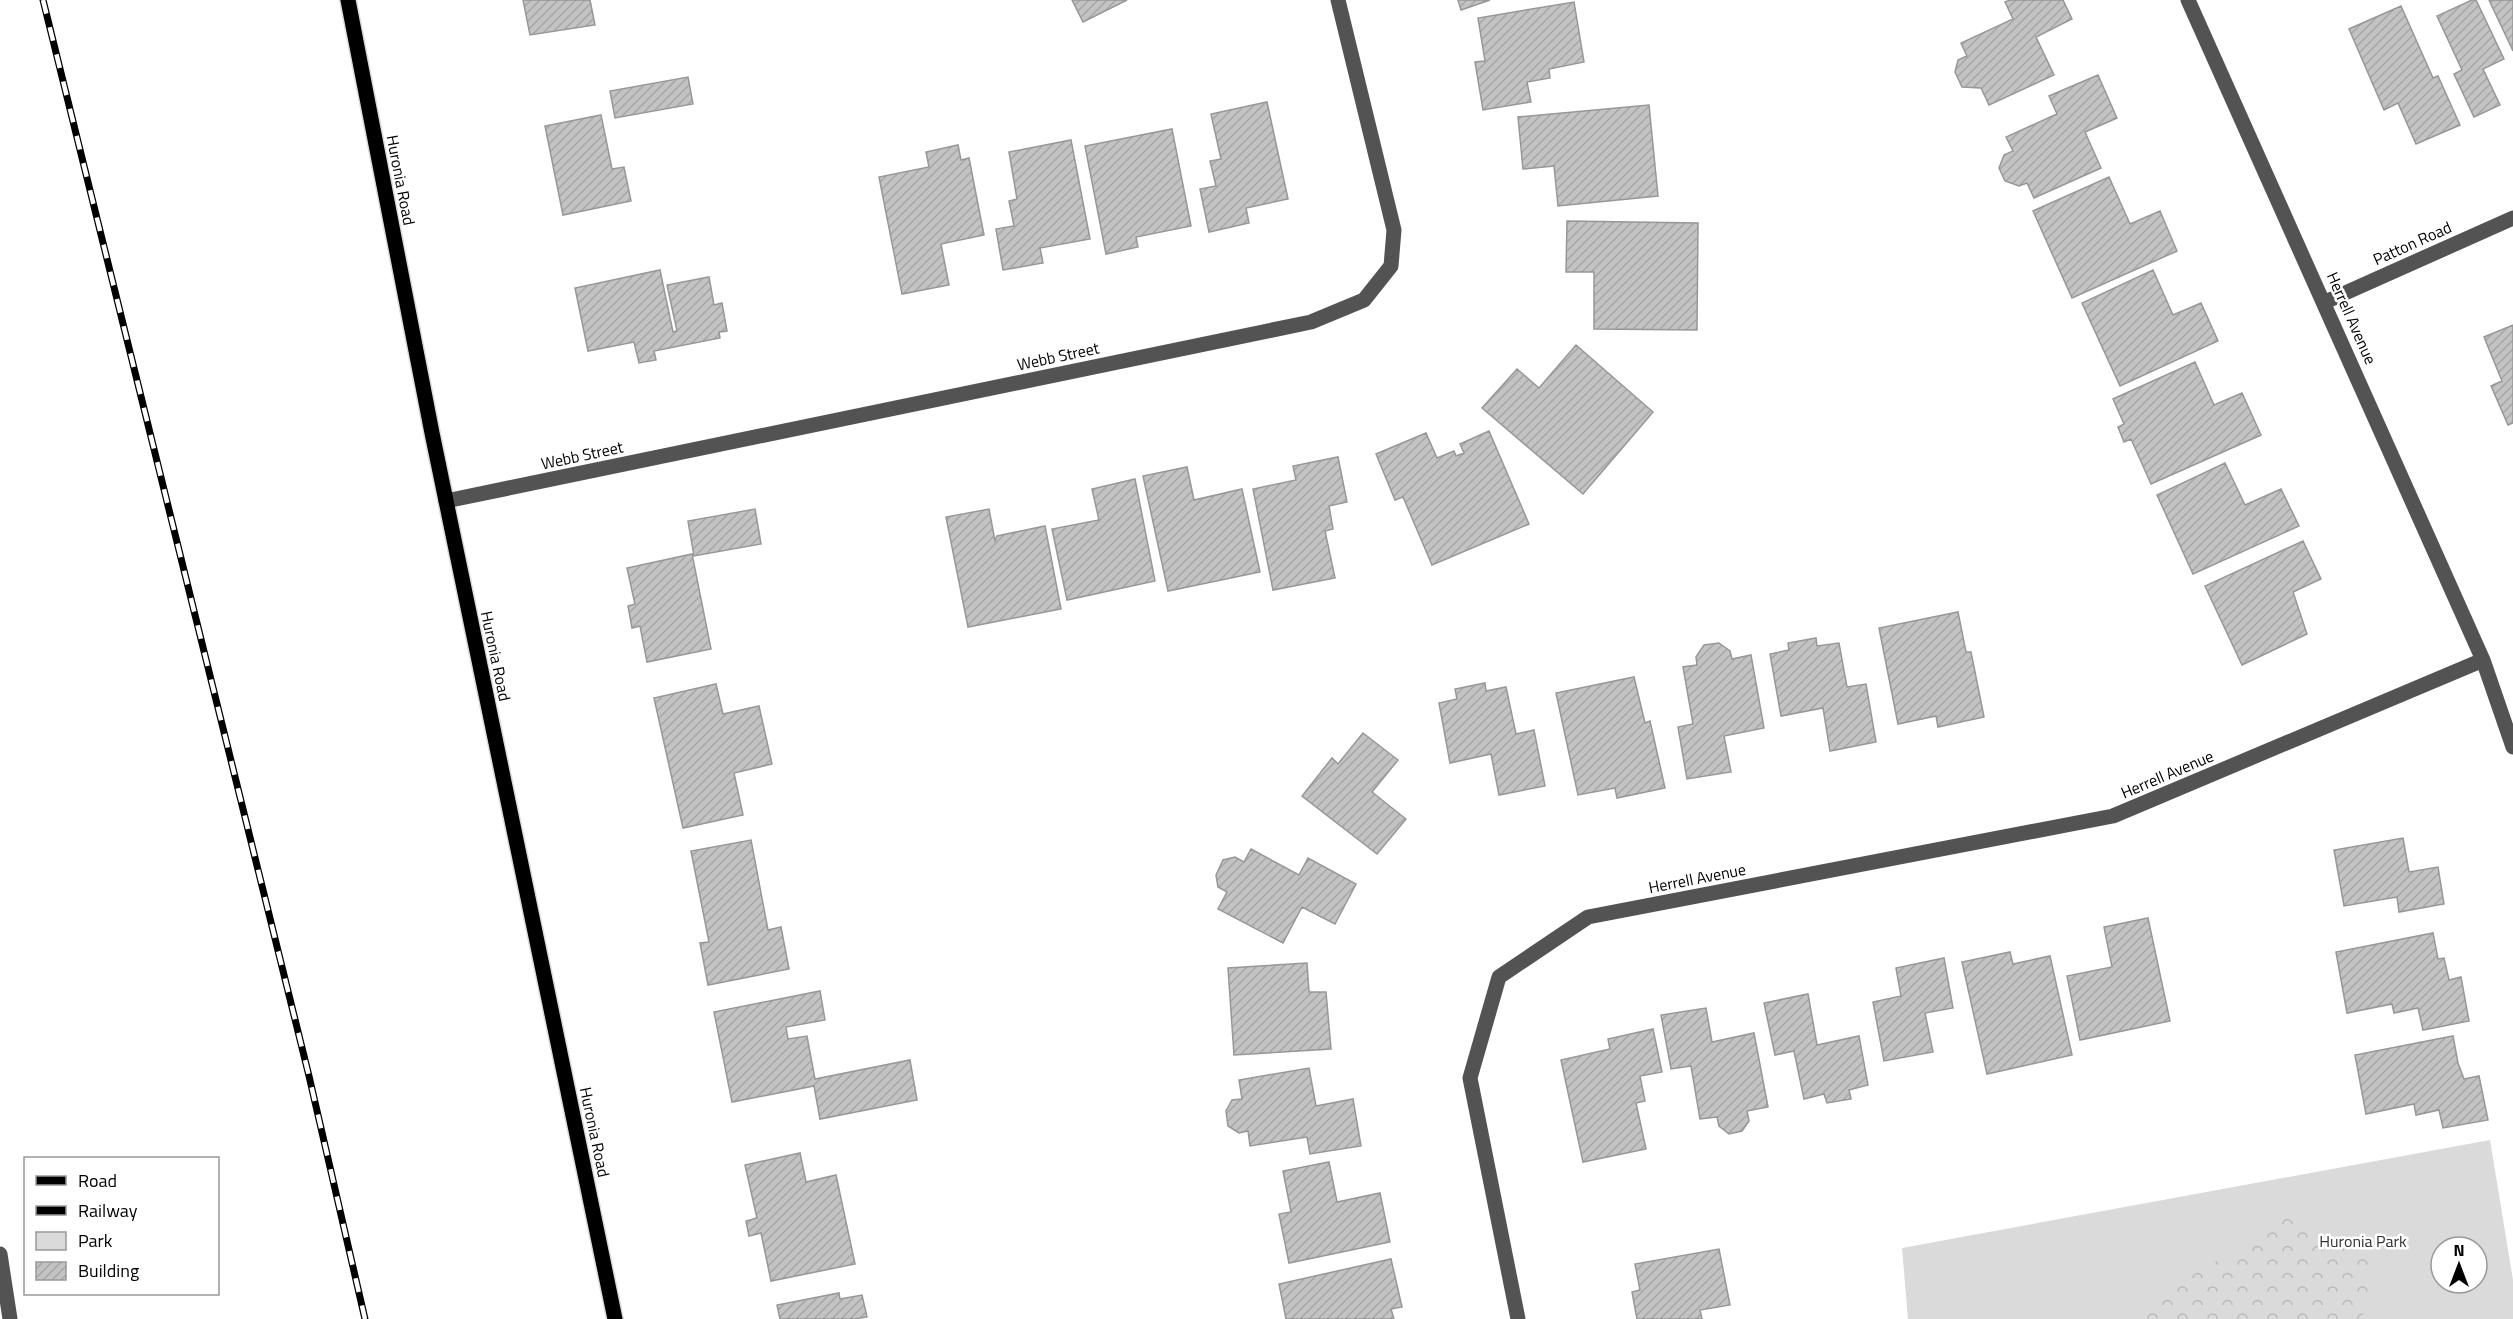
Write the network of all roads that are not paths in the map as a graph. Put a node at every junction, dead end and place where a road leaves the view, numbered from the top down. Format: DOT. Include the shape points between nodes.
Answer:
graph roads {
  1 [pos="348,0"];
  2 [pos="1338,0"];
  3 [pos="2188,0"];
  4 [pos="2513,218"];
  5 [pos="2325,302"];
  6 [pos="446,501"];
  7 [pos="2483,660"];
  8 [pos="2513,747"];
  9 [pos="0,1254"];
  10 [pos="10,1319"];
  11 [pos="615,1319"];
  12 [pos="1518,1319"];
  1 -- 6 [label="main road, Huronia Road"];
  2 -- 6 [label="street, Webb Street" via="1394,230 1391,266 1364,300 1311,322"];
  3 -- 5 [label="street, Herrell Avenue"];
  4 -- 5 [label="street, Patton Road"];
  5 -- 7 [label="street, Herrell Avenue"];
  6 -- 11 [label="main road, Huronia Road"];
  7 -- 8 [label="street"];
  7 -- 12 [label="street, Herrell Avenue" via="2113,816 1588,917 1499,977 1470,1078"];
  9 -- 10 [label="street"];
}
